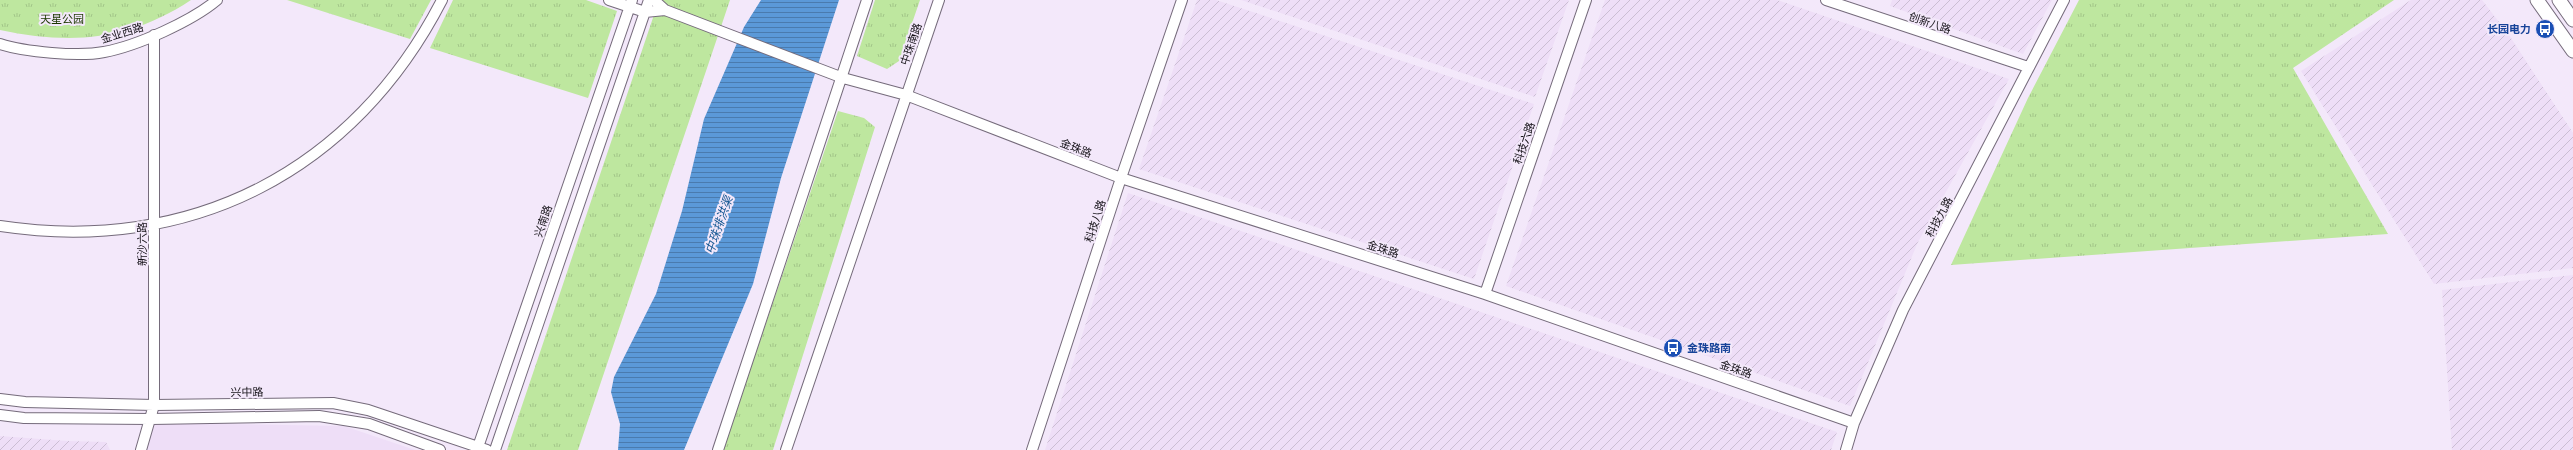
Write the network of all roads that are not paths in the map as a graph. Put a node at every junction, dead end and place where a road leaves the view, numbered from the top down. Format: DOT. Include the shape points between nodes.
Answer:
graph roads {
  1 [pos="218,0"];
  2 [pos="442,0"];
  3 [pos="609,0"];
  4 [pos="649,0"];
  5 [pos="654,0"];
  6 [pos="867,0"];
  7 [pos="938,0"];
  8 [pos="1182,0"];
  9 [pos="1586,0"];
  10 [pos="1826,0"];
  11 [pos="2064,0"];
  12 [pos="2537,0"];
  13 [pos="2559,0"];
  14 [pos="630,4"];
  15 [pos="665,10"];
  16 [pos="645,12"];
  17 [pos="2573,20"];
  18 [pos="154,35"];
  19 [pos="0,44"];
  20 [pos="2573,51"];
  21 [pos="2028,68"];
  22 [pos="843,78"];
  23 [pos="906,95"];
  24 [pos="1121,178"];
  25 [pos="154,225"];
  26 [pos="0,226"];
  27 [pos="1485,294"];
  28 [pos="0,399"];
  29 [pos="154,405"];
  30 [pos="0,416"];
  31 [pos="151,419"];
  32 [pos="1854,423"];
  33 [pos="481,449"];
  34 [pos="141,450"];
  35 [pos="440,450"];
  36 [pos="495,450"];
  37 [pos="718,450"];
  38 [pos="786,450"];
  39 [pos="1032,450"];
  40 [pos="1846,450"];
  1 -- 18 [label="street, 金业西路" via="200,14"];
  2 -- 25 [label="street" via="425,34 397,74 364,112 328,145 287,173 243,196 197,214"];
  3 -- 14 [label="street"];
  4 -- 16 [label="street"];
  5 -- 15 [label="street"];
  6 -- 22 [label="street"];
  7 -- 23 [label="street, 中珠南路"];
  8 -- 24 [label="street, 科技八路"];
  9 -- 27 [label="street, 科技六路"];
  10 -- 21 [label="street, 创新八路"];
  11 -- 21 [label="street, 科技九路"];
  12 -- 20 [label="main road"];
  13 -- 17 [label="main road"];
  14 -- 16 [label="street"];
  14 -- 33 [label="street, 兴南路"];
  15 -- 16 [label="street"];
  15 -- 22 [label="street, 金珠路"];
  16 -- 36 [label="street"];
  18 -- 19 [label="street, 金业西路" via="104,52 56,53"];
  18 -- 25 [label="street, 新沙六路"];
  21 -- 32 [label="street, 科技九路" via="2019,90 1903,310"];
  22 -- 23 [label="street, 金珠路"];
  22 -- 37 [label="street"];
  23 -- 24 [label="street, 金珠路"];
  23 -- 38 [label="street, 中珠南路"];
  24 -- 27 [label="street, 金珠路"];
  24 -- 39 [label="street, 科技八路"];
  25 -- 26 [label="street" via="118,231 69,232"];
  25 -- 29 [label="street, 新沙六路"];
  27 -- 32 [label="street, 金珠路"];
  28 -- 29 [label="street, 兴中路" via="25,402"];
  29 -- 31 [label="street, 新沙六路"];
  29 -- 33 [label="street, 兴中路" via="333,403 368,410"];
  30 -- 31 [label="street"];
  31 -- 34 [label="street, 新沙六路"];
  31 -- 35 [label="street" via="319,416 369,424"];
  32 -- 40 [label="street, 科技九路"];
}
